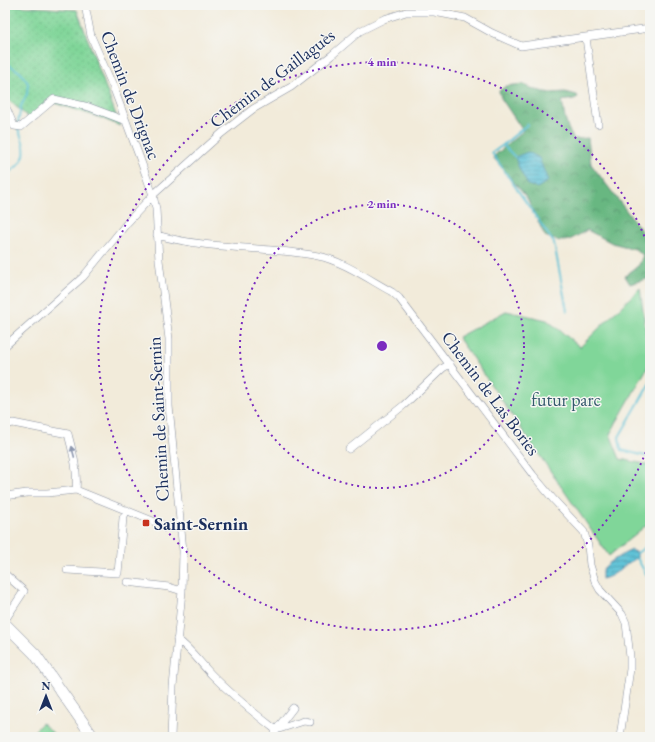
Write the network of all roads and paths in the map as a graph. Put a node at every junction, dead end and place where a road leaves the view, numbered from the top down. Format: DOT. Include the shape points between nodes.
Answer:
graph roads {
  1 [pos="85,5"];
  2 [pos="650,28"];
  3 [pos="586,38"];
  4 [pos="5,105"];
  5 [pos="126,121"];
  6 [pos="598,124"];
  7 [pos="153,195"];
  8 [pos="157,235"];
  9 [pos="5,346"];
  10 [pos="450,364"];
  11 [pos="5,425"];
  12 [pos="349,449"];
  13 [pos="76,490"];
  14 [pos="5,496"];
  15 [pos="127,510"];
  16 [pos="180,528"];
  17 [pos="67,570"];
  18 [pos="5,574"];
  19 [pos="127,582"];
  20 [pos="182,591"];
  21 [pos="5,620"];
  22 [pos="5,624"];
  23 [pos="177,639"];
  24 [pos="293,708"];
  25 [pos="310,722"];
  26 [pos="275,734"];
  27 [pos="93,737"];
  28 [pos="171,737"];
  29 [pos="620,737"];
  1 -- 5 [label="street, Chemin de Drignac" via="91,36"];
  2 -- 3 [label="street, Chemin de Gaillaguès"];
  3 -- 6 [label="street"];
  3 -- 7 [label="street, Chemin de Gaillaguès" via="521,46 492,34 465,18 434,12 406,12 384,19 360,30 291,87 228,128"];
  4 -- 5 [label="street" via="14,126 21,127 54,99 89,107"];
  5 -- 7 [label="street, Chemin de Drignac"];
  7 -- 8 [label="street, Chemin de Saint-Sernin"];
  7 -- 9 [label="street, Chemin de Gaillaguès" via="83,277"];
  8 -- 10 [label="street, Chemin de Las Bories" via="205,245 319,256 339,263 399,298"];
  8 -- 16 [label="street, Chemin de Saint-Sernin" via="169,339 169,406"];
  10 -- 12 [label="street" via="404,406"];
  10 -- 29 [label="street, Chemin de Las Bories" via="533,475 584,532 594,581 622,614 626,623 630,669"];
  13 -- 11 [label="street, one-way" via="75,459 68,434 13,424"];
  13 -- 14 [label="street"];
  13 -- 15 [label="street"];
  15 -- 16 [label="street" via="170,528"];
  15 -- 17 [label="street" via="123,518 118,573"];
  16 -- 20 [label="street, Chemin de Saint-Sernin" via="183,551"];
  18 -- 21 [label="street" via="24,591"];
  19 -- 20 [label="street"];
  20 -- 23 [label="street, Chemin de Saint-Sernin"];
  22 -- 27 [label="main road" via="35,654"];
  23 -- 26 [label="street"];
  23 -- 28 [label="street, Chemin de Saint-Sernin"];
  24 -- 26 [label="street"];
  25 -- 26 [label="street" via="304,721"];
}
